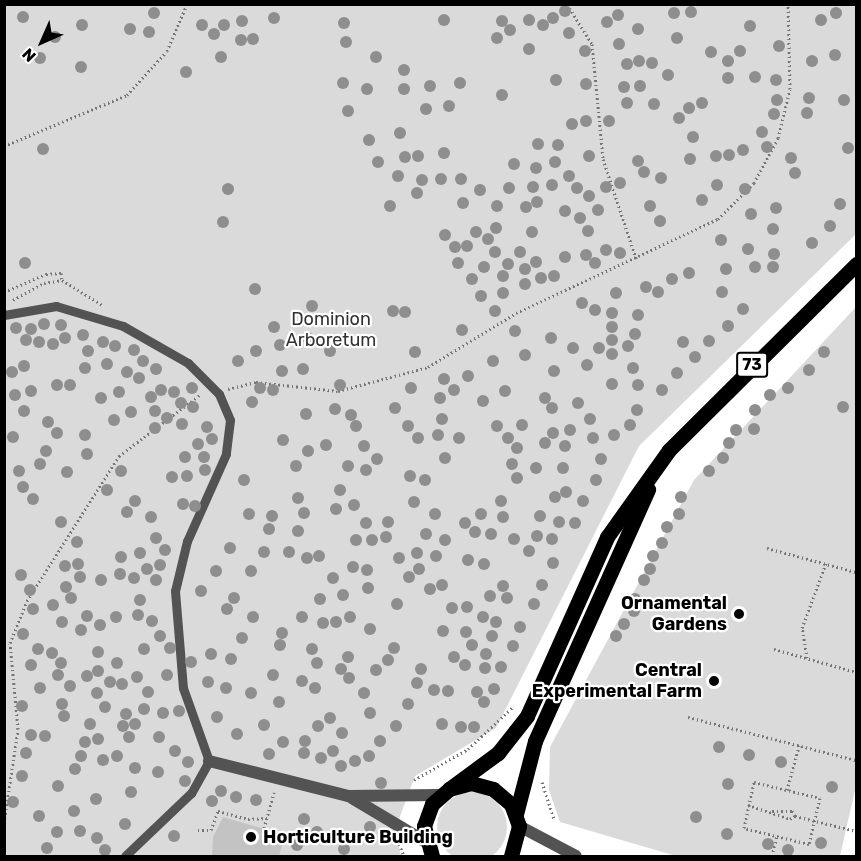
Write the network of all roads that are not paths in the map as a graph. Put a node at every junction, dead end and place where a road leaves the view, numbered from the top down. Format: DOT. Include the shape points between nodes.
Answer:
graph roads {
  1 [pos="856,264"];
  2 [pos="4,315"];
  3 [pos="655,472"];
  4 [pos="209,761"];
  5 [pos="444,792"];
  6 [pos="348,796"];
  7 [pos="518,820"];
  8 [pos="427,851"];
  9 [pos="125,856"];
  10 [pos="511,856"];
  11 [pos="576,856"];
  1 -- 3 [label="main road, 73" via="694,422"];
  2 -- 4 [label="lane" via="56,306 107,320 165,348 219,394 230,420 226,454 180,560 174,612 183,688"];
  3 -- 5 [label="main road, 73" via="607,537 527,716 498,753"];
  3 -- 7 [label="main road, 73" via="535,741"];
  4 -- 6 [label="street"];
  4 -- 9 [label="lane" via="191,793"];
  5 -- 6 [label="street"];
  5 -- 7 [label="main road" via="483,784 503,795"];
  5 -- 8 [label="main road, 73" via="426,815"];
  6 -- 8 [label="street"];
  7 -- 10 [label="main road, 73"];
  7 -- 11 [label="street"];
}
